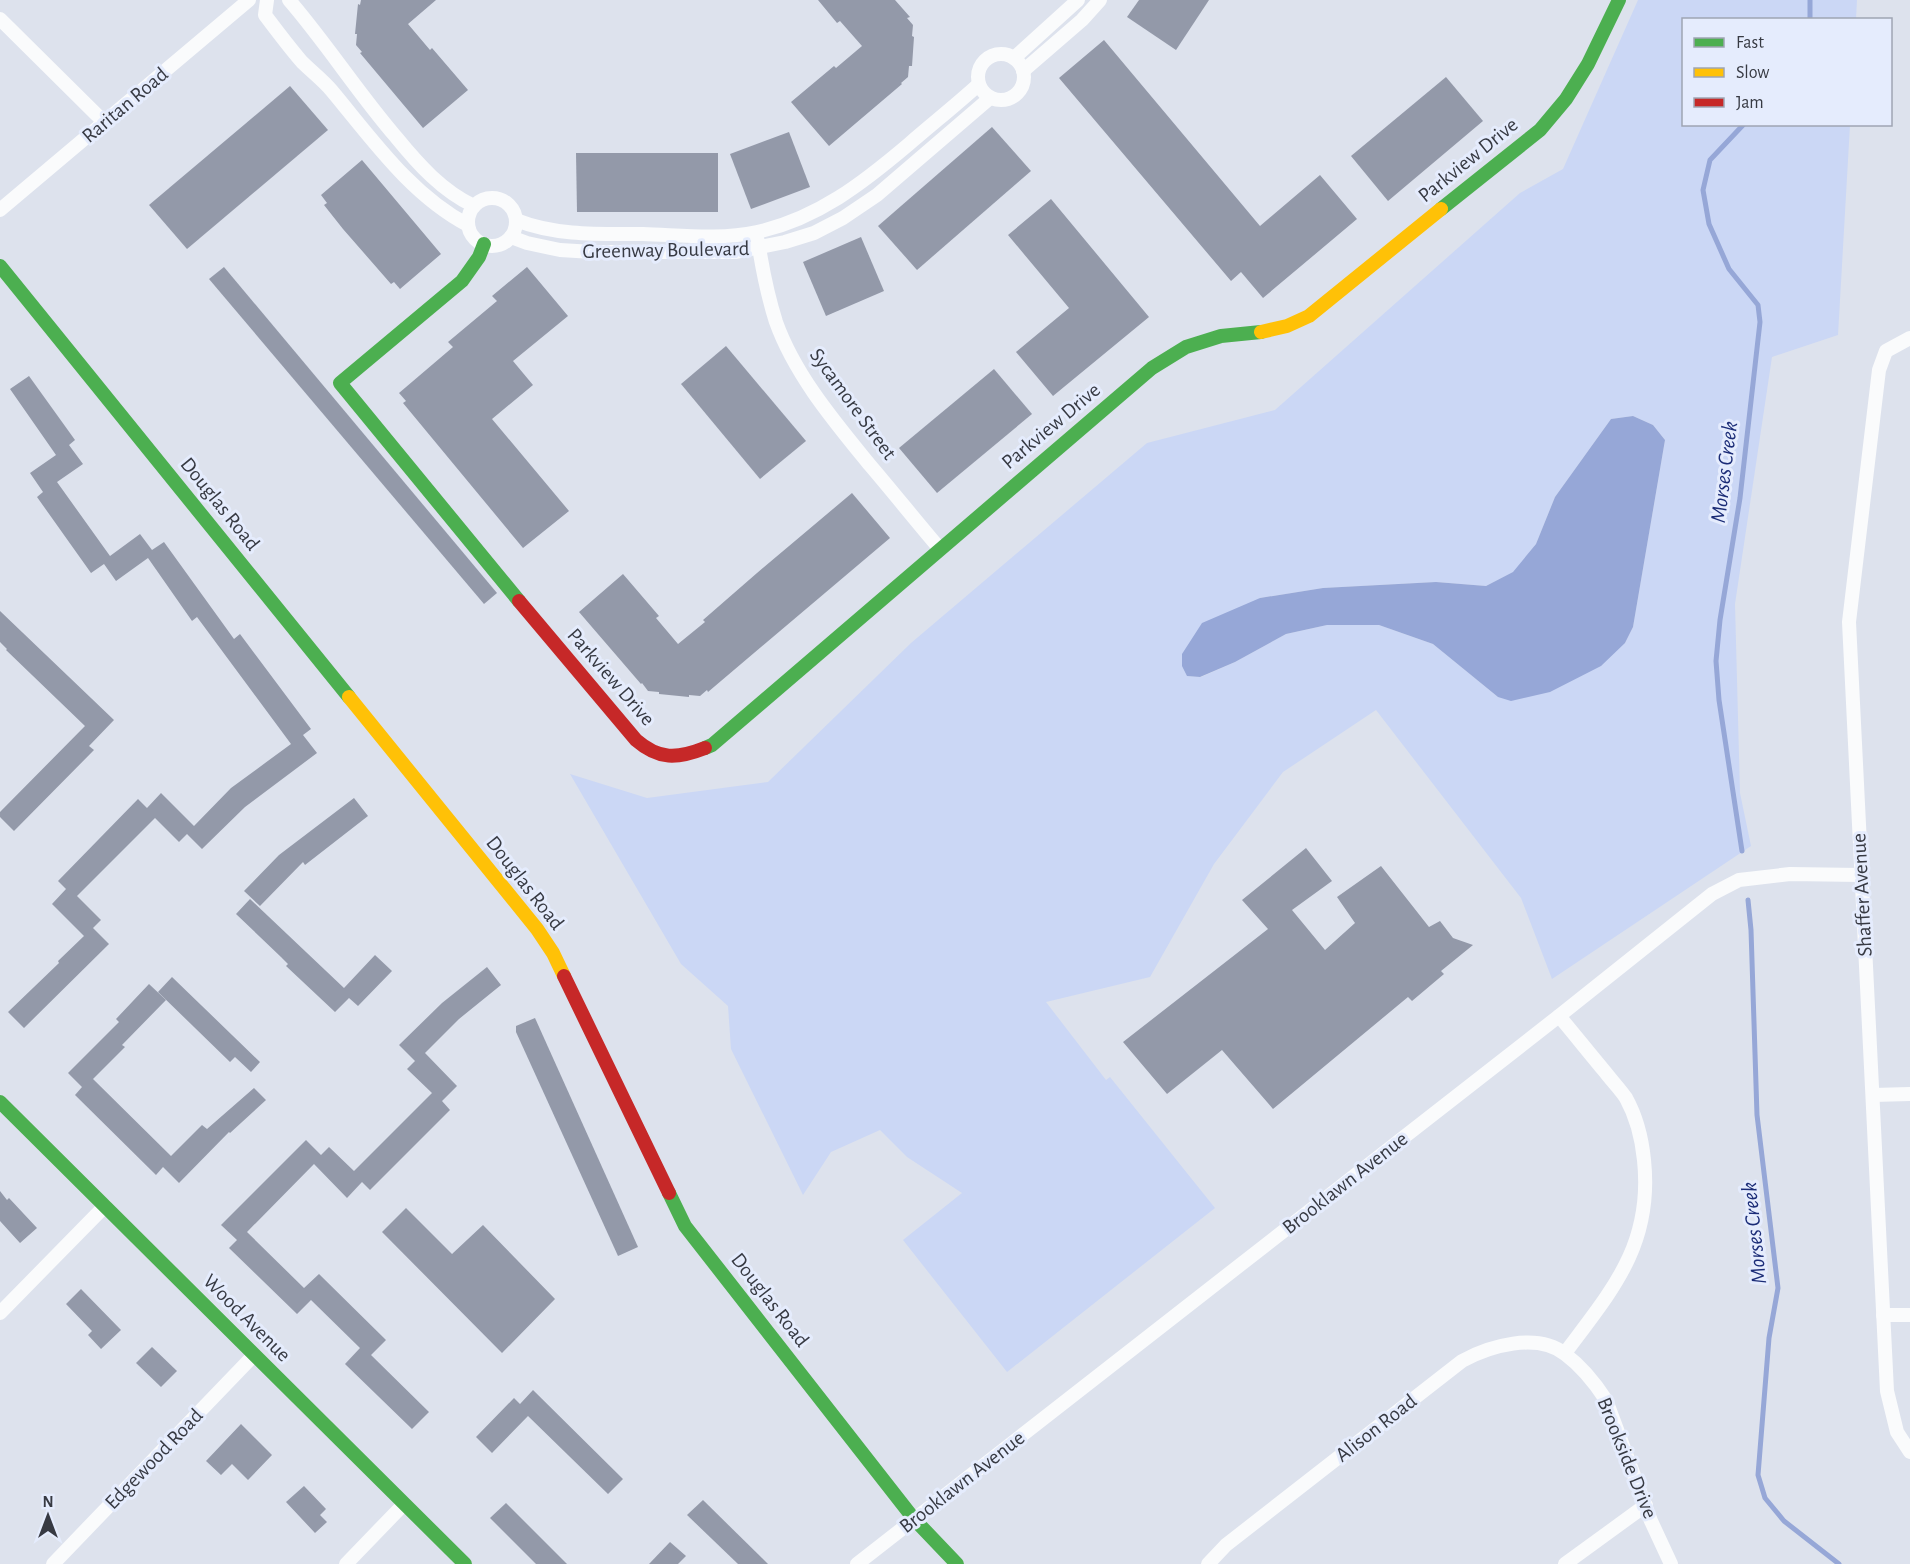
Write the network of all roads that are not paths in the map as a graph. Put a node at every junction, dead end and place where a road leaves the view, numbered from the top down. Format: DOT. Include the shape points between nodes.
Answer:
graph roads {
  1 [pos="249,0"];
  2 [pos="267,0"];
  3 [pos="289,0"];
  4 [pos="1078,0"];
  5 [pos="1100,0"];
  6 [pos="1619,0"];
  7 [pos="0,19"];
  8 [pos="1014,58"];
  9 [pos="340,64"];
  10 [pos="1023,70"];
  11 [pos="322,79"];
  12 [pos="978,85"];
  13 [pos="990,98"];
  14 [pos="104,122"];
  15 [pos="474,206"];
  16 [pos="0,210"];
  17 [pos="516,220"];
  18 [pos="468,225"];
  19 [pos="756,232"];
  20 [pos="511,237"];
  21 [pos="484,244"];
  22 [pos="759,248"];
  23 [pos="0,266"];
  24 [pos="1905,341"];
  25 [pos="940,549"];
  26 [pos="1860,875"];
  27 [pos="1560,1016"];
  28 [pos="1910,1094"];
  29 [pos="1873,1095"];
  30 [pos="0,1102"];
  31 [pos="105,1206"];
  32 [pos="0,1313"];
  33 [pos="1910,1315"];
  34 [pos="1882,1316"];
  35 [pos="1565,1353"];
  36 [pos="254,1355"];
  37 [pos="1910,1452"];
  38 [pos="404,1503"];
  39 [pos="1646,1505"];
  40 [pos="914,1518"];
  41 [pos="53,1564"];
  42 [pos="346,1564"];
  43 [pos="465,1564"];
  44 [pos="857,1564"];
  45 [pos="957,1564"];
  46 [pos="1208,1564"];
  47 [pos="1565,1564"];
  48 [pos="1671,1564"];
  1 -- 14 [label="street, Raritan Road"];
  2 -- 11 [label="street" via="265,15 303,63"];
  3 -- 9 [label="street"];
  4 -- 8 [label="street"];
  5 -- 10 [label="street"];
  6 -- 25 [label="street, Parkview Drive" via="1588,64 1540,130 1309,316 1287,326 1221,336 1186,347 1152,368"];
  7 -- 14 [label="street"];
  8 -- 10 [label="street"];
  8 -- 12 [label="street" via="1000,54 986,59 978,70"];
  9 -- 11 [label="street"];
  9 -- 15 [label="street" via="415,159 435,180"];
  10 -- 13 [label="street" via="1023,86 1013,98"];
  11 -- 18 [label="street" via="400,172 421,193"];
  12 -- 13 [label="street"];
  12 -- 19 [label="street, Greenway Boulevard" via="837,200"];
  13 -- 22 [label="street, Greenway Boulevard" via="877,195 843,218 814,233"];
  14 -- 16 [label="street, Raritan Road"];
  15 -- 17 [label="street" via="485,199 499,199 511,207"];
  15 -- 18 [label="street"];
  17 -- 19 [label="street, Greenway Boulevard" via="563,232 596,234"];
  17 -- 20 [label="street"];
  18 -- 21 [label="street" via="473,236"];
  19 -- 22 [label="street, Sycamore Street"];
  20 -- 21 [label="street" via="499,245"];
  20 -- 22 [label="street, Greenway Boulevard" via="560,250 593,252 736,252"];
  21 -- 25 [label="street, Parkview Drive" via="462,281 340,383 517,599 636,740 651,752 669,756 694,754 712,745"];
  22 -- 25 [label="street, Sycamore Street" via="776,322 804,376 821,404"];
  23 -- 40 [label="street, Douglas Road" via="537,929 553,953 685,1226"];
  24 -- 26 [label="street, Shaffer Avenue" via="1886,351 1879,370 1849,622"];
  26 -- 27 [label="street, Brooklawn Avenue" via="1790,874 1739,880 1712,894"];
  26 -- 29 [label="street, Shaffer Avenue"];
  27 -- 35 [label="street" via="1626,1098 1640,1135 1646,1174 1643,1213 1625,1268"];
  27 -- 40 [label="street, Brooklawn Avenue"];
  28 -- 29 [label="street"];
  29 -- 34 [label="street, Shaffer Avenue"];
  30 -- 31 [label="street, Wood Avenue"];
  31 -- 32 [label="street"];
  31 -- 36 [label="street, Wood Avenue"];
  33 -- 34 [label="street"];
  34 -- 37 [label="street, Shaffer Avenue" via="1887,1391 1897,1432"];
  35 -- 39 [label="street, Brookside Drive" via="1606,1400"];
  35 -- 46 [label="street, Alison Road" via="1522,1343 1491,1348 1462,1361 1226,1545"];
  36 -- 38 [label="street, Wood Avenue"];
  36 -- 41 [label="street, Edgewood Road"];
  38 -- 42 [label="street"];
  38 -- 43 [label="street, Wood Avenue"];
  39 -- 47 [label="street"];
  39 -- 48 [label="street, Brookside Drive"];
  40 -- 44 [label="street, Brooklawn Avenue"];
  40 -- 45 [label="street, Douglas Road"];
}
